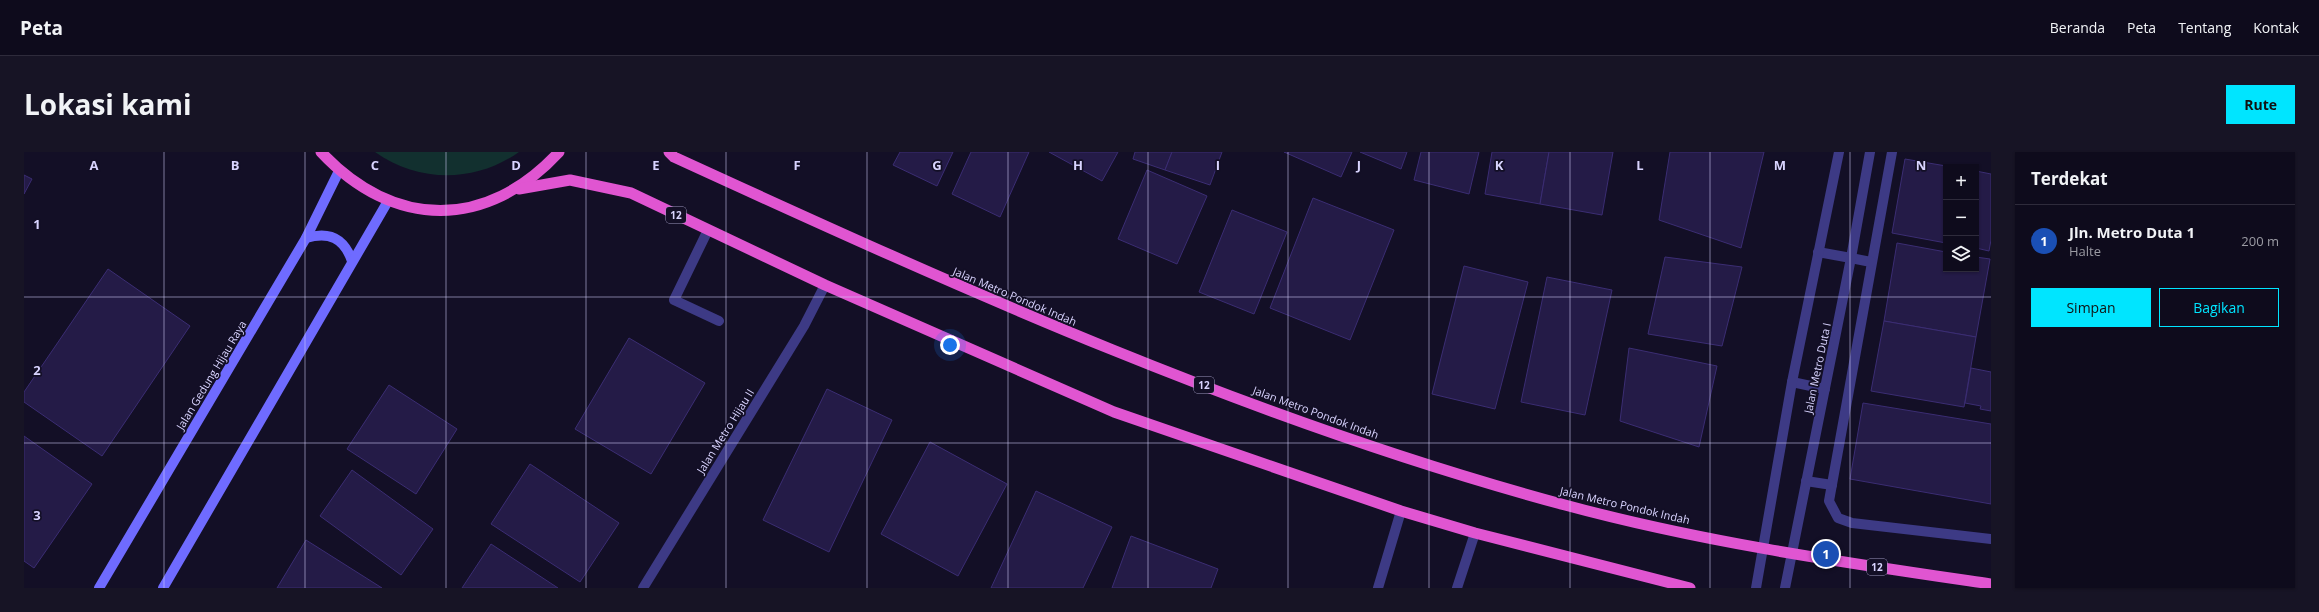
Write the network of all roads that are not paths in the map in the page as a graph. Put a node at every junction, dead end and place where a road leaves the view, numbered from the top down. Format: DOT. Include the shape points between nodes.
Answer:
graph roads {
  1 [pos="321,152"];
  2 [pos="559,152"];
  3 [pos="669,152"];
  4 [pos="1839,152"];
  5 [pos="1870,152"];
  6 [pos="1892,152"];
  7 [pos="339,171"];
  8 [pos="518,188"];
  9 [pos="388,201"];
  10 [pos="708,230"];
  11 [pos="306,238"];
  12 [pos="1818,252"];
  13 [pos="1851,258"];
  14 [pos="352,261"];
  15 [pos="1872,262"];
  16 [pos="825,285"];
  17 [pos="719,321"];
  18 [pos="1792,382"];
  19 [pos="1825,388"];
  20 [pos="1806,481"];
  21 [pos="1832,486"];
  22 [pos="1401,511"];
  23 [pos="1475,533"];
  24 [pos="1991,539"];
  25 [pos="1763,550"];
  26 [pos="1791,555"];
  27 [pos="1991,584"];
  28 [pos="99,588"];
  29 [pos="163,588"];
  30 [pos="643,588"];
  31 [pos="1378,588"];
  32 [pos="1457,588"];
  33 [pos="1690,588"];
  34 [pos="1756,588"];
  35 [pos="1785,588"];
  1 -- 7 [label="highway, 12"];
  2 -- 8 [label="highway, 12" via="540,172"];
  3 -- 25 [label="highway, Jalan Metro Pondok Indah / 12" via="674,157 857,241 1053,327 1289,417 1424,464 1567,506"];
  4 -- 12 [label="street, Jalan Metro Duta I"];
  5 -- 13 [label="street, Jalan Metro Duta I"];
  6 -- 15 [label="street"];
  7 -- 9 [label="highway, 12" via="362,188"];
  7 -- 11 [label="main road, Jalan Gedung Hijau Raya"];
  8 -- 9 [label="highway, 12" via="476,206 454,210 409,207"];
  8 -- 10 [label="highway, 12" via="570,180 631,193"];
  9 -- 14 [label="main road"];
  10 -- 16 [label="highway, 12"];
  10 -- 17 [label="street" via="674,300"];
  11 -- 14 [label="main road" via="318,234 340,241 348,250"];
  11 -- 28 [label="main road, Jalan Gedung Hijau Raya"];
  12 -- 13 [label="street"];
  12 -- 18 [label="street, Jalan Metro Duta I"];
  13 -- 15 [label="street"];
  13 -- 19 [label="street, Jalan Metro Duta I"];
  14 -- 29 [label="main road"];
  15 -- 21 [label="street"];
  16 -- 22 [label="highway, 12" via="1114,412"];
  16 -- 30 [label="street, Jalan Metro Hijau II" via="800,333"];
  18 -- 19 [label="street"];
  18 -- 25 [label="street, Jalan Metro Duta I"];
  19 -- 20 [label="street, Jalan Metro Duta I"];
  20 -- 21 [label="street"];
  20 -- 26 [label="street, Jalan Metro Duta I"];
  21 -- 24 [label="street" via="1829,501 1832,510 1838,518 1852,523"];
  22 -- 23 [label="highway, 12"];
  22 -- 31 [label="street"];
  23 -- 32 [label="street"];
  23 -- 33 [label="highway, 12"];
  25 -- 26 [label="highway, Jalan Metro Pondok Indah / 12"];
  25 -- 34 [label="street, Jalan Metro Duta I"];
  26 -- 27 [label="highway, Jalan Metro Pondok Indah / 12"];
  26 -- 35 [label="street, Jalan Metro Duta I"];
}
